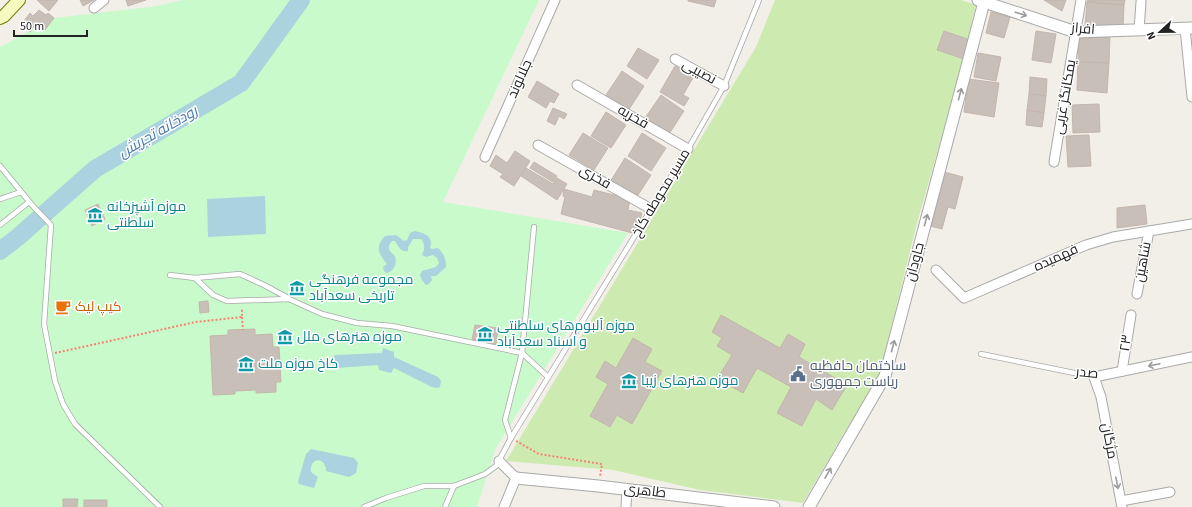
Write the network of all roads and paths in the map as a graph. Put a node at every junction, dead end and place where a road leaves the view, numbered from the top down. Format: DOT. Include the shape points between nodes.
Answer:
graph roads {
  1 [pos="18,0"];
  2 [pos="104,0"];
  3 [pos="555,0"];
  4 [pos="759,0"];
  5 [pos="1081,0"];
  6 [pos="981,1"];
  7 [pos="1141,2"];
  8 [pos="94,8"];
  9 [pos="0,18"];
  10 [pos="1188,28"];
  11 [pos="1139,30"];
  12 [pos="1076,32"];
  13 [pos="675,59"];
  14 [pos="577,85"];
  15 [pos="724,86"];
  16 [pos="1192,97"];
  17 [pos="538,146"];
  18 [pos="688,148"];
  19 [pos="485,157"];
  20 [pos="1054,162"];
  21 [pos="0,166"];
  22 [pos="21,192"];
  23 [pos="0,199"];
  24 [pos="30,203"];
  25 [pos="651,209"];
  26 [pos="1192,224"];
  27 [pos="0,225"];
  28 [pos="534,227"];
  29 [pos="1149,231"];
  30 [pos="936,270"];
  31 [pos="170,275"];
  32 [pos="195,278"];
  33 [pos="1137,294"];
  34 [pos="289,299"];
  35 [pos="241,300"];
  36 [pos="1131,316"];
  37 [pos="242,317"];
  38 [pos="243,330"];
  39 [pos="522,353"];
  40 [pos="981,354"];
  41 [pos="49,355"];
  42 [pos="1192,357"];
  43 [pos="1122,371"];
  44 [pos="1094,377"];
  45 [pos="548,378"];
  46 [pos="511,438"];
  47 [pos="499,461"];
  48 [pos="516,478"];
  49 [pos="454,486"];
  50 [pos="598,486"];
  51 [pos="627,489"];
  52 [pos="1170,492"];
  53 [pos="1121,504"];
  54 [pos="160,507"];
  55 [pos="364,507"];
  56 [pos="445,507"];
  57 [pos="504,507"];
  58 [pos="626,507"];
  59 [pos="774,507"];
  60 [pos="809,507"];
  1 -- 9 [label="main road"];
  2 -- 8 [label="street"];
  3 -- 19 [label="street, جلالوند"];
  4 -- 15 [label="lane, مسیر محوطه کاخ"];
  5 -- 12 [label="street, یمکانگز غربی"];
  6 -- 12 [label="street, افراز, one-way"];
  60 -- 6 [label="street, جاودان, one-way" via="885,376"];
  7 -- 11 [label="street"];
  10 -- 11 [label="street, افراز"];
  10 -- 16 [label="street"];
  11 -- 12 [label="street, افراز"];
  12 -- 20 [label="street, یمکانگز غربی"];
  13 -- 15 [label="street, نصیبی"];
  14 -- 18 [label="street, فخریه"];
  15 -- 18 [label="lane, مسیر محوطه کاخ"];
  17 -- 25 [label="street, فخری"];
  18 -- 25 [label="lane, مسیر محوطه کاخ"];
  21 -- 22 [label="lane"];
  22 -- 23 [label="lane"];
  22 -- 24 [label="lane"];
  24 -- 27 [label="lane"];
  24 -- 41 [label="lane" via="51,225 44,324"];
  25 -- 45 [label="lane, مسیر محوطه کاخ"];
  26 -- 29 [label="street, فهمیده"];
  28 -- 39 [label="lane"];
  29 -- 30 [label="street, فهمیده" via="1086,245 964,298"];
  29 -- 33 [label="street, شاهین"];
  31 -- 32 [label="lane"];
  32 -- 34 [label="lane" via="240,274"];
  32 -- 35 [label="lane" via="213,295 227,301"];
  34 -- 35 [label="lane"];
  34 -- 39 [label="lane" via="322,314 358,323 392,326"];
  35 -- 37 [label="path"];
  36 -- 43 [label="street, ۲۳"];
  37 -- 38 [label="path"];
  37 -- 41 [label="path" via="196,322"];
  39 -- 45 [label="lane"];
  39 -- 46 [label="lane" via="505,420"];
  40 -- 44 [label="lane, صدر"];
  41 -- 54 [label="lane" via="63,404 75,424"];
  42 -- 43 [label="street, صدر, one-way"];
  43 -- 44 [label="street, صدر"];
  44 -- 53 [label="street, مژگان, one-way" via="1101,397"];
  45 -- 46 [label="lane, مسیر محوطه کاخ"];
  46 -- 47 [label="lane"];
  46 -- 50 [label="path" via="539,454 602,464"];
  47 -- 48 [label="street"];
  47 -- 49 [label="lane" via="485,474"];
  48 -- 50 [label="street, طاهری"];
  48 -- 57 [label="street"];
  49 -- 55 [label="lane" via="424,486"];
  49 -- 56 [label="lane"];
  50 -- 51 [label="street, طاهری"];
  51 -- 58 [label="street"];
  51 -- 59 [label="street, طاهری"];
  52 -- 53 [label="street"];
}
